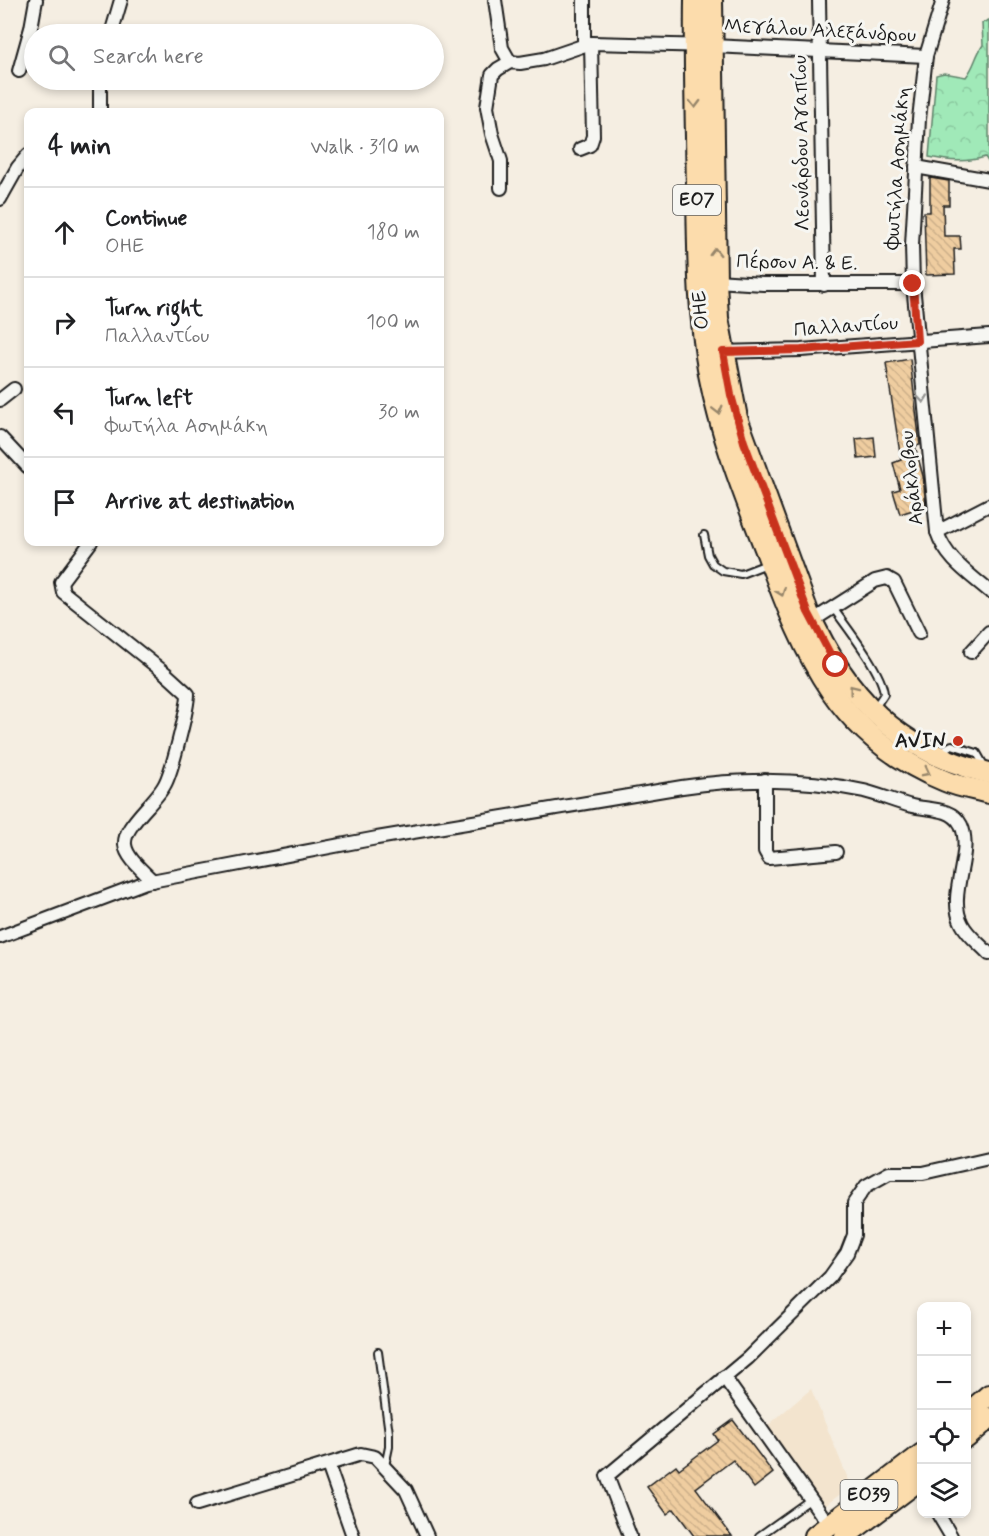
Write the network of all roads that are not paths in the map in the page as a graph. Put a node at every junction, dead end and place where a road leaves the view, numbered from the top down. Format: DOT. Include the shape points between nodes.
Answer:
graph roads {
  1 [pos="36,0"];
  2 [pos="121,0"];
  3 [pos="125,0"];
  4 [pos="132,0"];
  5 [pos="495,0"];
  6 [pos="584,0"];
  7 [pos="695,0"];
  8 [pos="712,0"];
  9 [pos="819,0"];
  10 [pos="943,0"];
  11 [pos="32,24"];
  12 [pos="114,24"];
  13 [pos="587,44"];
  14 [pos="703,46"];
  15 [pos="820,52"];
  16 [pos="24,53"];
  17 [pos="926,56"];
  18 [pos="510,62"];
  19 [pos="19,71"];
  20 [pos="100,90"];
  21 [pos="100,108"];
  22 [pos="580,149"];
  23 [pos="24,160"];
  24 [pos="916,167"];
  25 [pos="989,180"];
  26 [pos="501,188"];
  27 [pos="0,199"];
  28 [pos="716,281"];
  29 [pos="913,284"];
  30 [pos="824,285"];
  31 [pos="989,336"];
  32 [pos="917,341"];
  33 [pos="714,353"];
  34 [pos="14,389"];
  35 [pos="0,400"];
  36 [pos="0,437"];
  37 [pos="24,463"];
  38 [pos="989,505"];
  39 [pos="937,532"];
  40 [pos="704,535"];
  41 [pos="88,546"];
  42 [pos="770,563"];
  43 [pos="989,591"];
  44 [pos="832,608"];
  45 [pos="812,621"];
  46 [pos="989,632"];
  47 [pos="919,633"];
  48 [pos="971,652"];
  49 [pos="872,711"];
  50 [pos="989,773"];
  51 [pos="765,780"];
  52 [pos="989,793"];
  53 [pos="836,852"];
  54 [pos="153,881"];
  55 [pos="0,937"];
  56 [pos="989,954"];
  57 [pos="989,1158"];
  58 [pos="378,1352"];
  59 [pos="724,1377"];
  60 [pos="989,1395"];
  61 [pos="971,1411"];
  62 [pos="989,1418"];
  63 [pos="971,1434"];
  64 [pos="917,1457"];
  65 [pos="328,1465"];
  66 [pos="385,1466"];
  67 [pos="917,1483"];
  68 [pos="811,1499"];
  69 [pos="196,1504"];
  70 [pos="940,1518"];
  71 [pos="830,1532"];
  72 [pos="353,1536"];
  73 [pos="427,1536"];
  74 [pos="630,1536"];
  75 [pos="759,1536"];
  76 [pos="951,1536"];
  1 -- 11 [label="street"];
  2 -- 12 [label="street"];
  3 -- 4 [label="street"];
  5 -- 18 [label="street" via="502,48"];
  6 -- 13 [label="street"];
  7 -- 14 [label="main road, ΟΗΕ / ΕΟ7"];
  8 -- 14 [label="main road, ΟΗΕ / ΕΟ7"];
  9 -- 15 [label="street, Λεονάρδου Αγαπίου"];
  10 -- 17 [label="street, Φωτήλα Ασημάκη"];
  13 -- 14 [label="street, Μεγάλου Αλεξάνδρου"];
  13 -- 18 [label="street, Μεγάλου Αλεξάνδρου" via="544,59"];
  13 -- 22 [label="street" via="593,136 590,145"];
  14 -- 15 [label="street, Μεγάλου Αλεξάνδρου"];
  28 -- 14 [label="main road, ΟΗΕ / ΕΟ7, one-way"];
  14 -- 33 [label="main road, ΟΗΕ / ΕΟ7, one-way" via="698,259 700,314"];
  15 -- 17 [label="street, Μεγάλου Αλεξάνδρου"];
  15 -- 30 [label="street, Λεονάρδου Αγαπίου"];
  16 -- 19 [label="street"];
  17 -- 24 [label="street, Φωτήλα Ασημάκη"];
  18 -- 26 [label="street" via="492,75 487,107 501,161"];
  20 -- 21 [label="street"];
  23 -- 27 [label="street"];
  24 -- 25 [label="street"];
  24 -- 29 [label="street, Φωτήλα Ασημάκη"];
  28 -- 30 [label="street, Πέρσον Α. & Ε."];
  28 -- 33 [label="main road, ΟΗΕ / ΕΟ7" via="718,318"];
  29 -- 30 [label="street, Πέρσον Α. & Ε."];
  29 -- 32 [label="street, Φωτήλα Ασημάκη"];
  31 -- 32 [label="street, Παλλαντίου"];
  32 -- 33 [label="street, Παλλαντίου"];
  32 -- 39 [label="street, Αράκλοβου, one-way"];
  33 -- 42 [label="main road, ΟΗΕ / ΕΟ7, one-way" via="725,439"];
  33 -- 45 [label="main road, ΟΗΕ / ΕΟ7"];
  34 -- 35 [label="street"];
  36 -- 37 [label="street"];
  38 -- 39 [label="street"];
  39 -- 43 [label="street, Αράκλοβου" via="951,558"];
  40 -- 42 [label="lane" via="711,561 723,571 741,574"];
  41 -- 54 [label="street" via="61,582 63,592 188,694 166,784 132,822 125,837 128,853"];
  42 -- 52 [label="main road, ΟΗΕ / ΕΟ7, one-way" via="809,656 831,693 857,725 926,772"];
  44 -- 45 [label="street"];
  44 -- 47 [label="street" via="875,581 887,578 894,582"];
  44 -- 49 [label="lane" via="882,684 884,694"];
  49 -- 45 [label="main road, ΟΗΕ / ΕΟ7, one-way" via="847,681"];
  46 -- 48 [label="street"];
  49 -- 50 [label="main road, ΟΗΕ / ΕΟ7" via="934,754"];
  51 -- 53 [label="street" via="765,851 769,858"];
  51 -- 54 [label="street" via="682,787 377,838"];
  51 -- 56 [label="street" via="864,792 955,817 964,836 959,919"];
  54 -- 55 [label="street"];
  57 -- 59 [label="street" via="923,1173 889,1173 866,1186 854,1203 854,1235 847,1253 830,1277"];
  58 -- 66 [label="lane" via="389,1433"];
  59 -- 68 [label="street"];
  59 -- 74 [label="street" via="607,1476"];
  60 -- 61 [label="main road"];
  62 -- 63 [label="main road"];
  64 -- 71 [label="main road, ΕΟ39"];
  65 -- 66 [label="street" via="361,1454 375,1457"];
  65 -- 69 [label="street"];
  65 -- 72 [label="street"];
  66 -- 73 [label="street" via="406,1490"];
  67 -- 71 [label="main road, ΕΟ39"];
  68 -- 71 [label="street"];
  68 -- 75 [label="lane"];
  70 -- 76 [label="street"];
}
